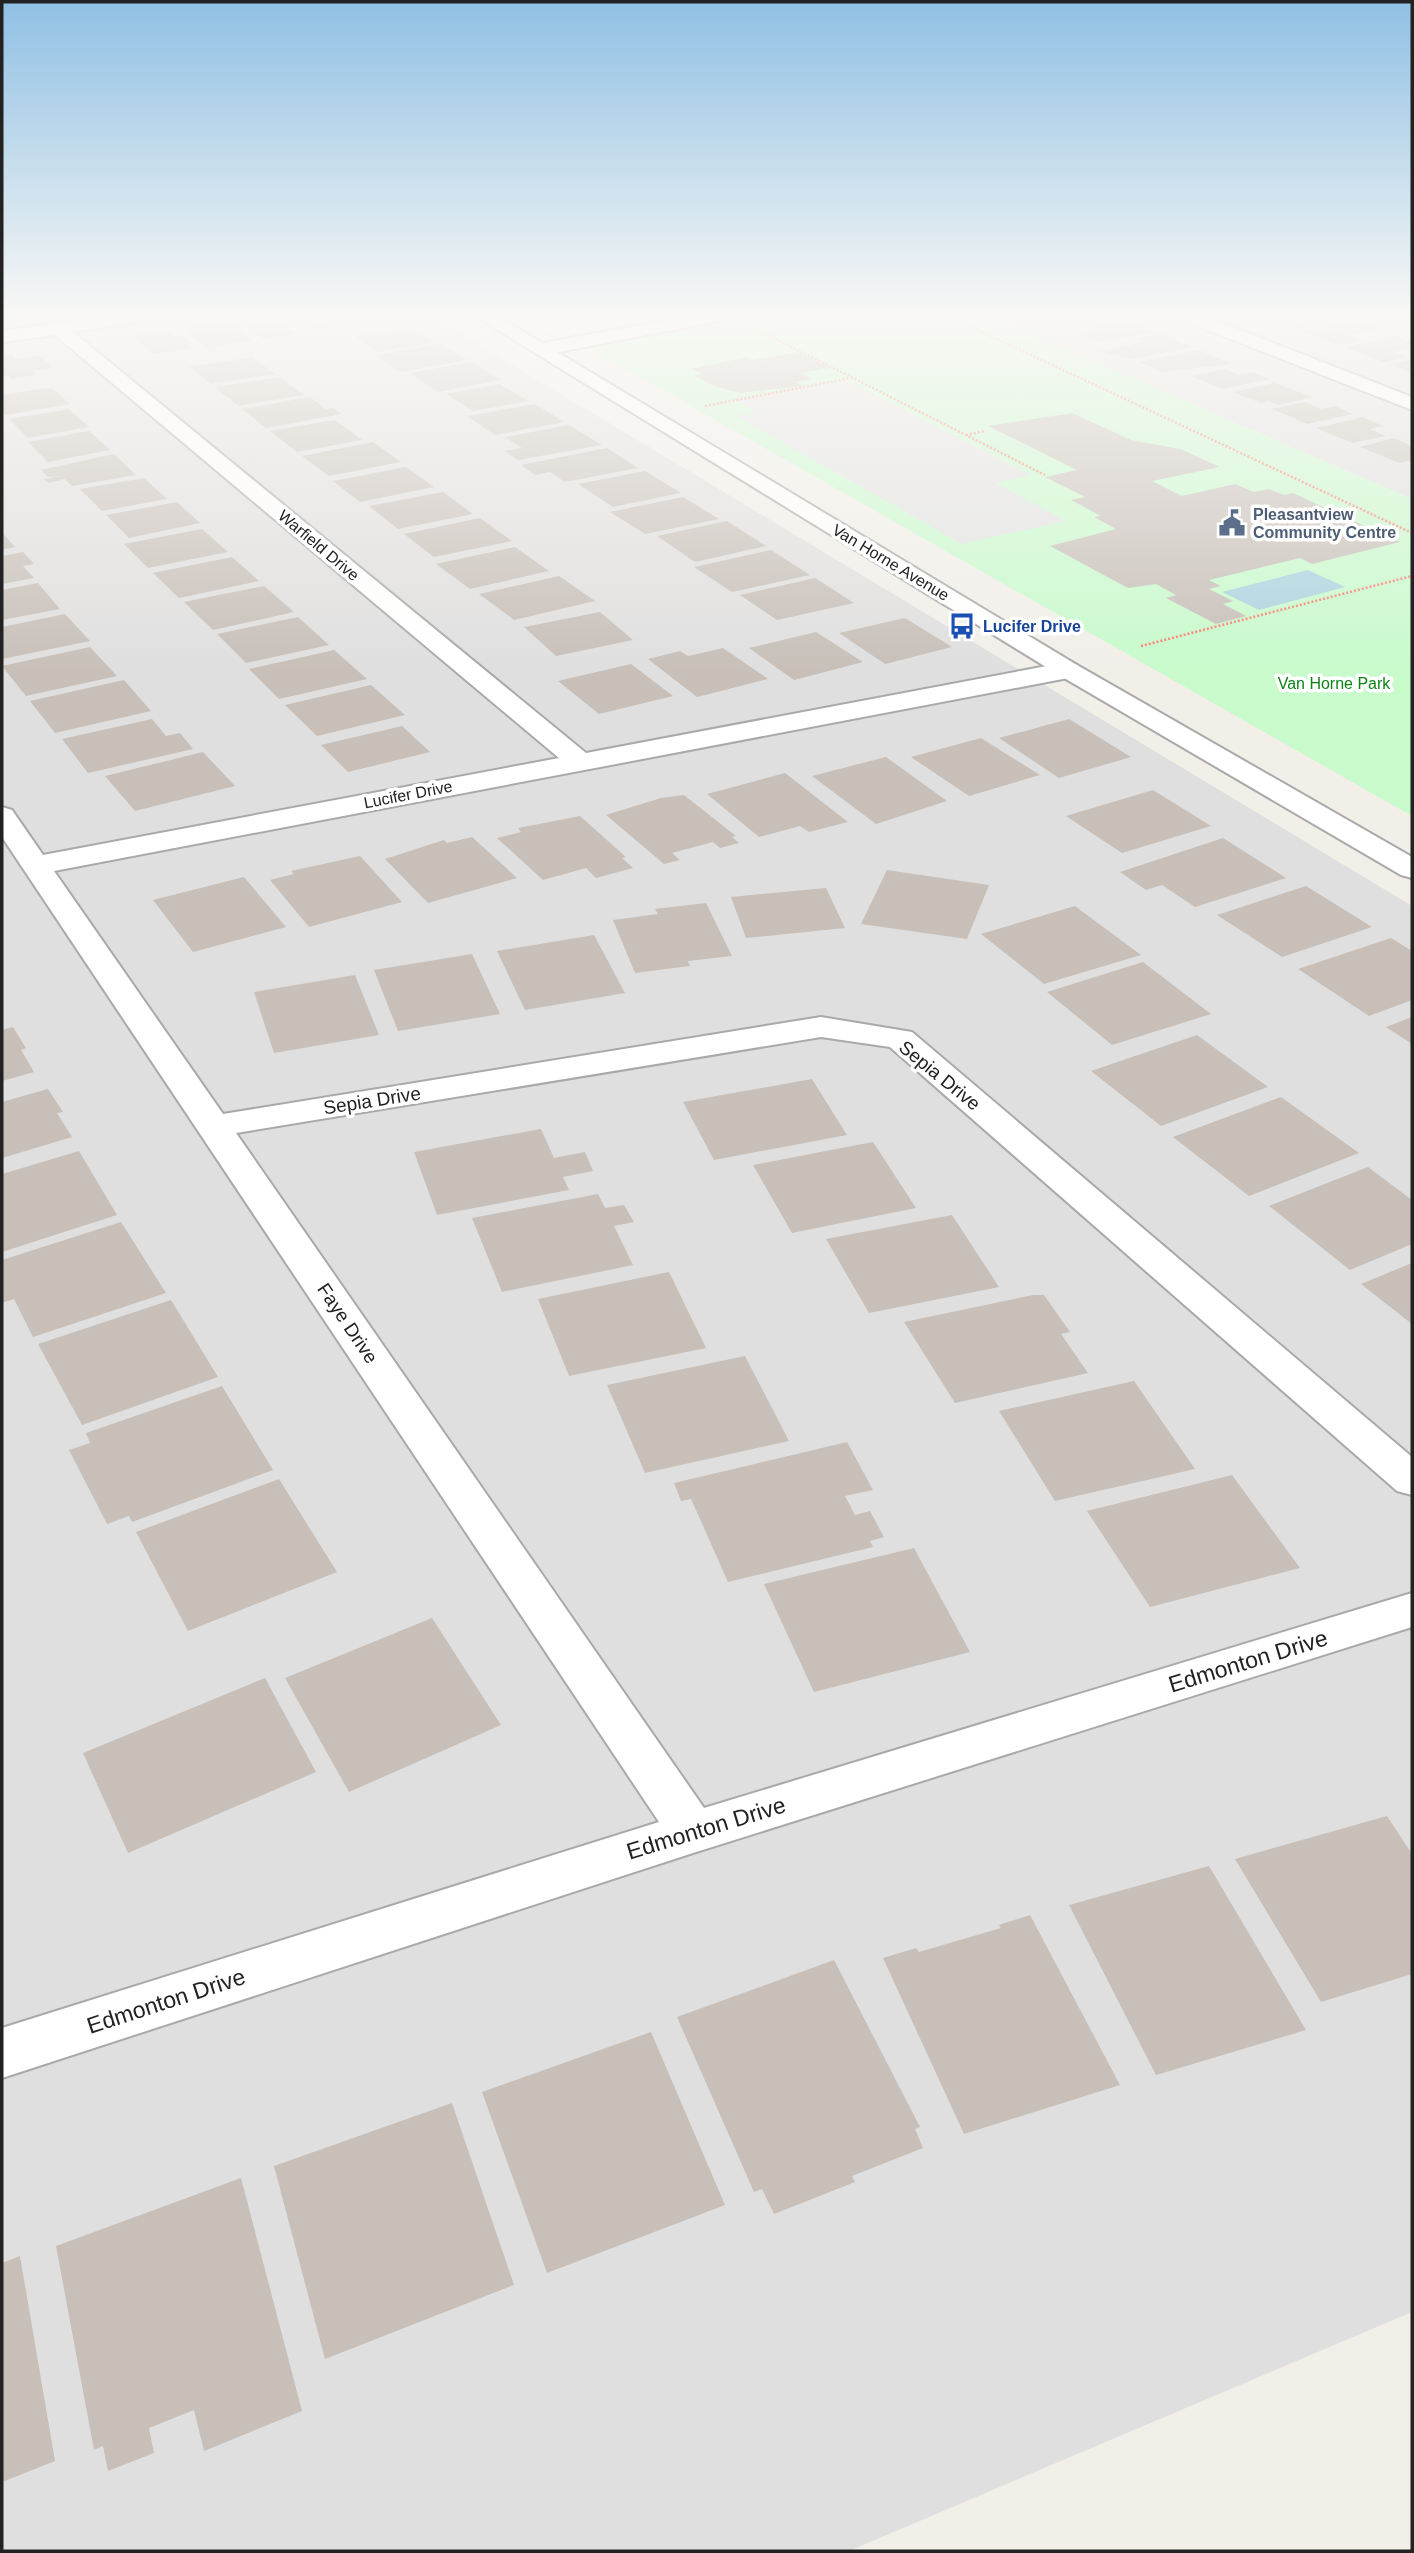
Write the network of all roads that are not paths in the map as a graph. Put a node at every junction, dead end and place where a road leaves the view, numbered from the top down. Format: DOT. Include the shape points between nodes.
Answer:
graph roads {
  1 [pos="185,433"];
  2 [pos="681,433"];
  3 [pos="1068,670"];
  4 [pos="579,761"];
  5 [pos="2,816"];
  6 [pos="37,864"];
  7 [pos="1412,869"];
  8 [pos="214,1126"];
  9 [pos="1412,1480"];
  10 [pos="1412,1610"];
  11 [pos="692,1832"];
  12 [pos="2,2053"];
  1 -- 4 [label="street, Warfield Drive"];
  2 -- 3 [label="street, Van Horne Avenue"];
  3 -- 4 [label="street, Lucifer Drive"];
  3 -- 7 [label="street, Van Horne Avenue"];
  4 -- 6 [label="street, Lucifer Drive"];
  5 -- 6 [label="street, Faye Drive"];
  6 -- 8 [label="street, Faye Drive"];
  8 -- 9 [label="street, Sepia Drive" via="821,1027 900,1039"];
  8 -- 11 [label="street, Faye Drive"];
  10 -- 11 [label="street, Edmonton Drive"];
  11 -- 12 [label="street, Edmonton Drive"];
}
